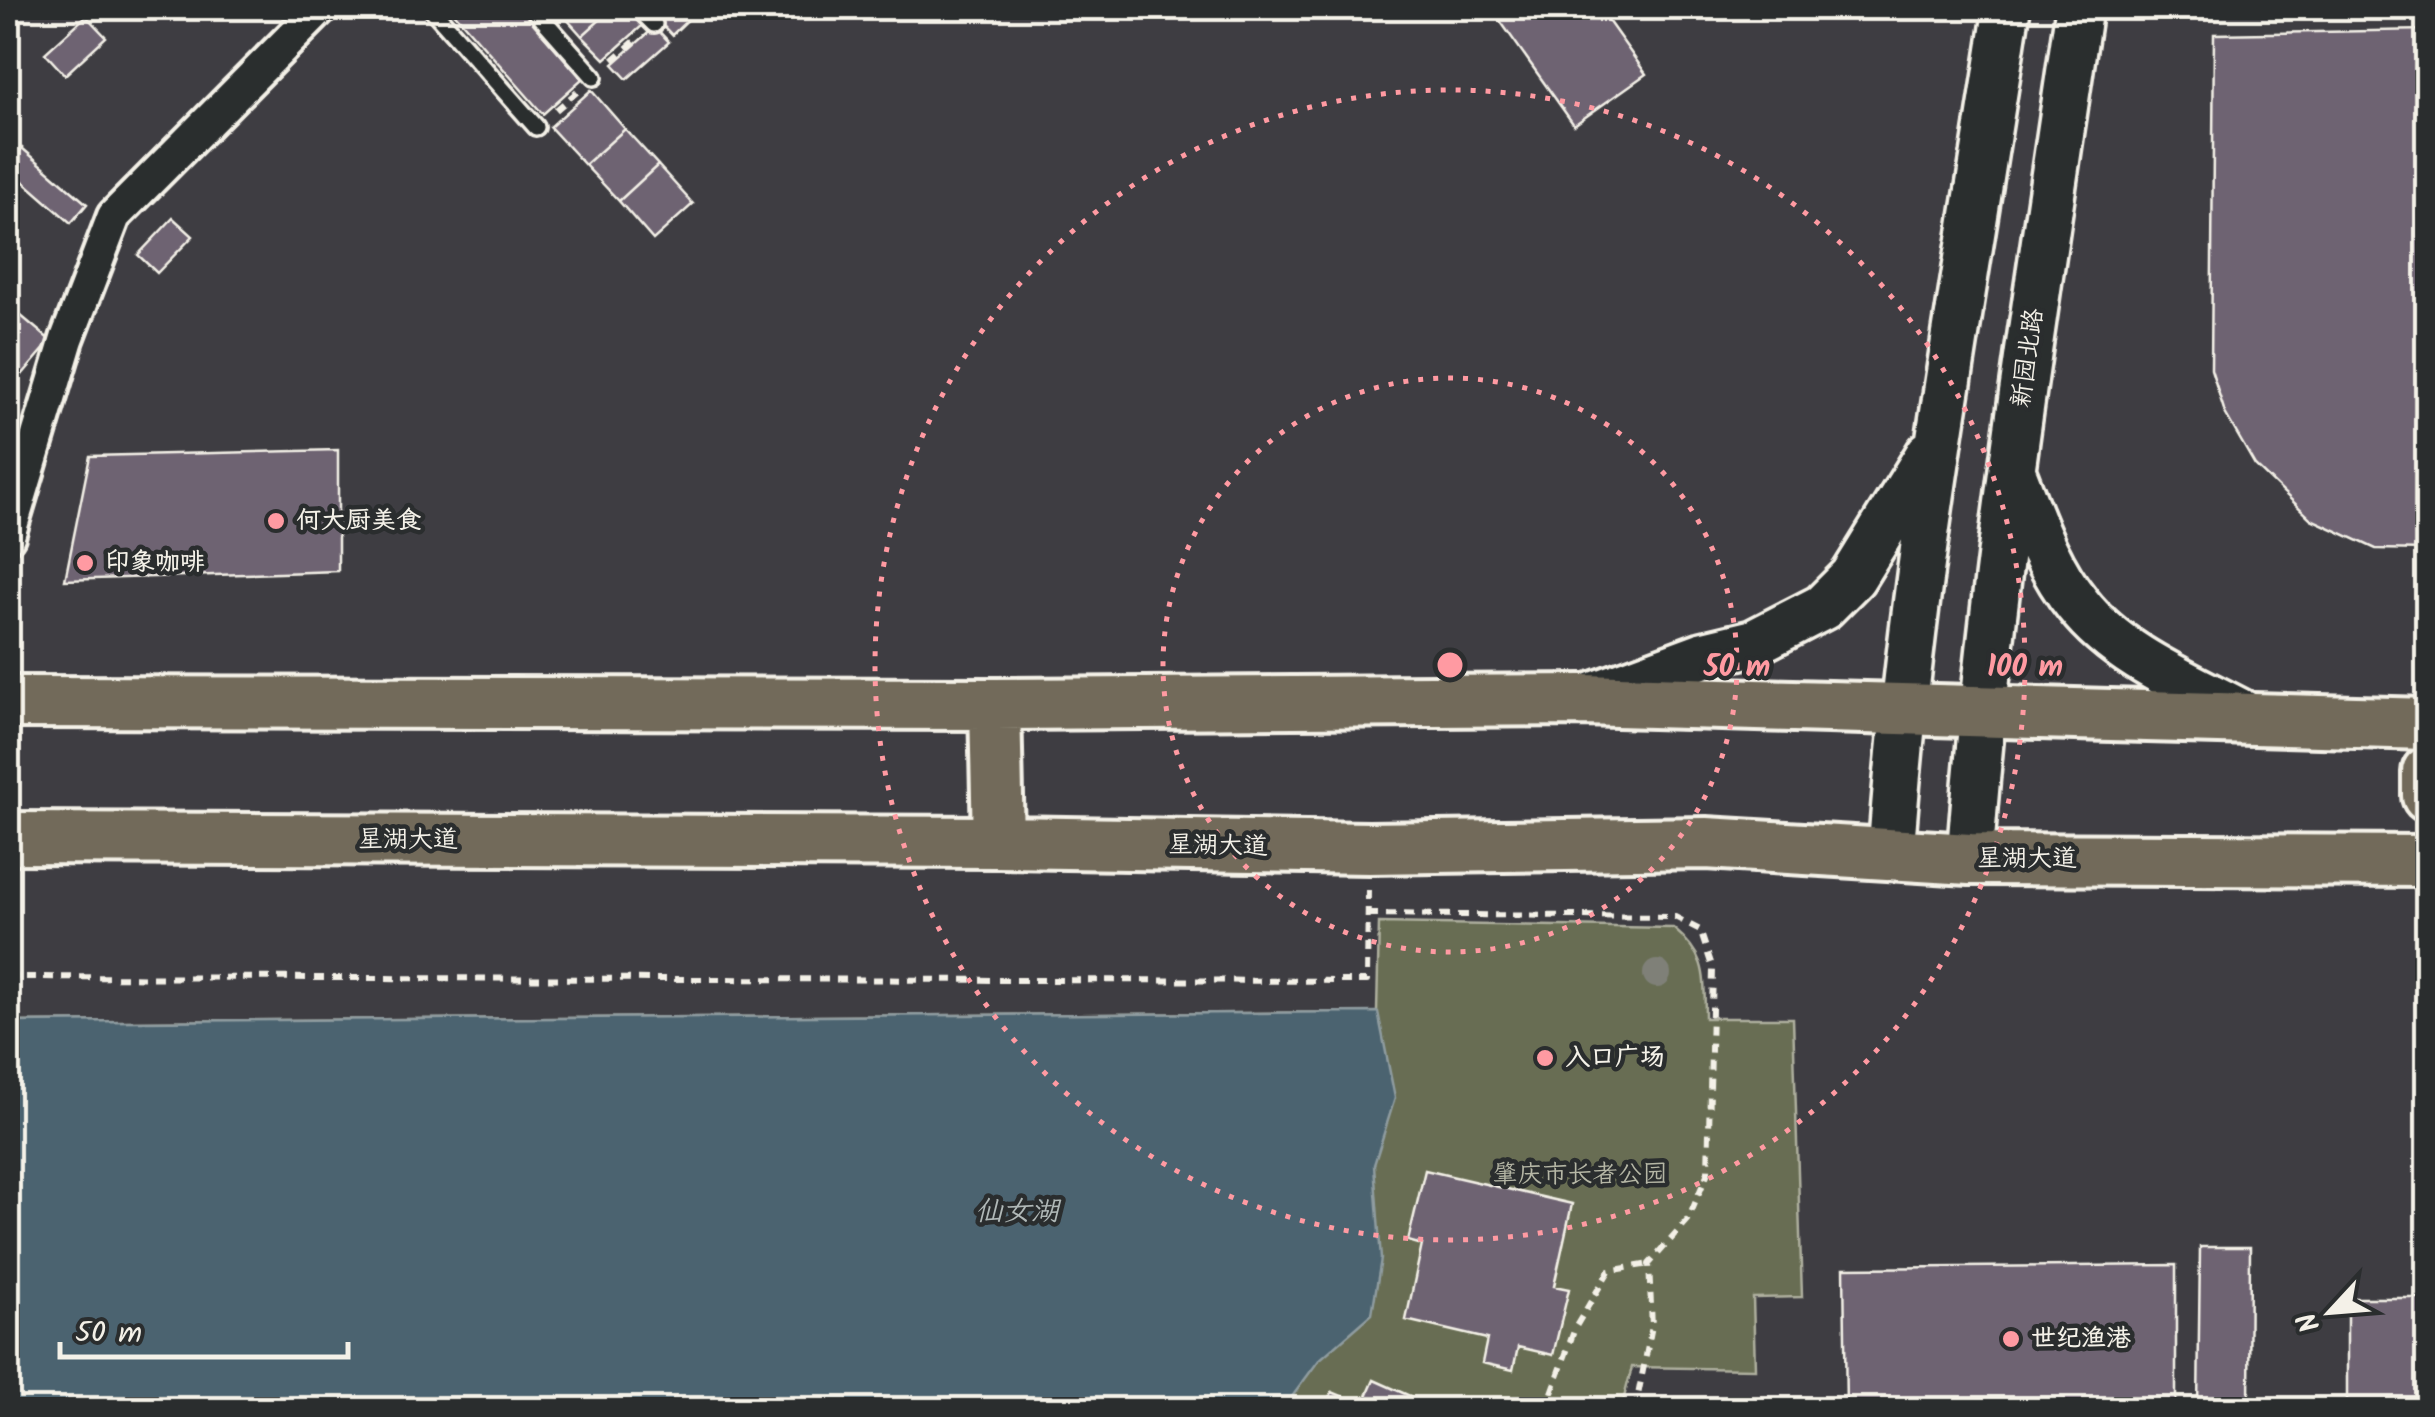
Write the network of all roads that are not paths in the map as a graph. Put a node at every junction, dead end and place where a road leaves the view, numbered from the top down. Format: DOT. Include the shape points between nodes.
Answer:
graph roads {
  1 [pos="321,8"];
  2 [pos="430,8"];
  3 [pos="534,8"];
  4 [pos="638,8"];
  5 [pos="2008,8"];
  6 [pos="2079,8"];
  7 [pos="654,24"];
  8 [pos="594,76"];
  9 [pos="536,127"];
  10 [pos="1988,137"];
  11 [pos="2060,138"];
  12 [pos="1938,439"];
  13 [pos="2012,470"];
  14 [pos="8,536"];
  15 [pos="1583,700"];
  16 [pos="8,702"];
  17 [pos="995,704"];
  18 [pos="1901,706"];
  19 [pos="1981,708"];
  20 [pos="2253,719"];
  21 [pos="2428,724"];
  22 [pos="2428,772"];
  23 [pos="2428,796"];
  24 [pos="8,838"];
  25 [pos="998,842"];
  26 [pos="1891,854"];
  27 [pos="1970,858"];
  28 [pos="2428,861"];
  1 -- 14 [label="street" via="114,216"];
  2 -- 9 [label="lane"];
  3 -- 8 [label="lane"];
  4 -- 7 [label="lane"];
  5 -- 10 [label="main road"];
  6 -- 11 [label="main road, 新园北路"];
  10 -- 11 [label="main road" via="2010,159 2035,162"];
  10 -- 12 [label="main road"];
  11 -- 13 [label="main road, 新园北路"];
  12 -- 15 [label="main road" via="1853,577 1823,607 1753,643"];
  12 -- 18 [label="main road"];
  13 -- 19 [label="main road, 新园北路"];
  13 -- 20 [label="main road" via="2049,562 2079,607 2110,637"];
  15 -- 17 [label="main road"];
  15 -- 18 [label="main road"];
  16 -- 17 [label="main road"];
  17 -- 25 [label="main road"];
  18 -- 19 [label="main road"];
  18 -- 26 [label="main road"];
  19 -- 20 [label="main road"];
  19 -- 27 [label="main road, 新园北路"];
  20 -- 21 [label="main road"];
  22 -- 23 [label="main road"];
  24 -- 25 [label="main road, 星湖大道"];
  25 -- 26 [label="main road, 星湖大道" via="1369,848 1706,843"];
  26 -- 27 [label="main road, 星湖大道"];
  27 -- 28 [label="main road, 星湖大道"];
}
